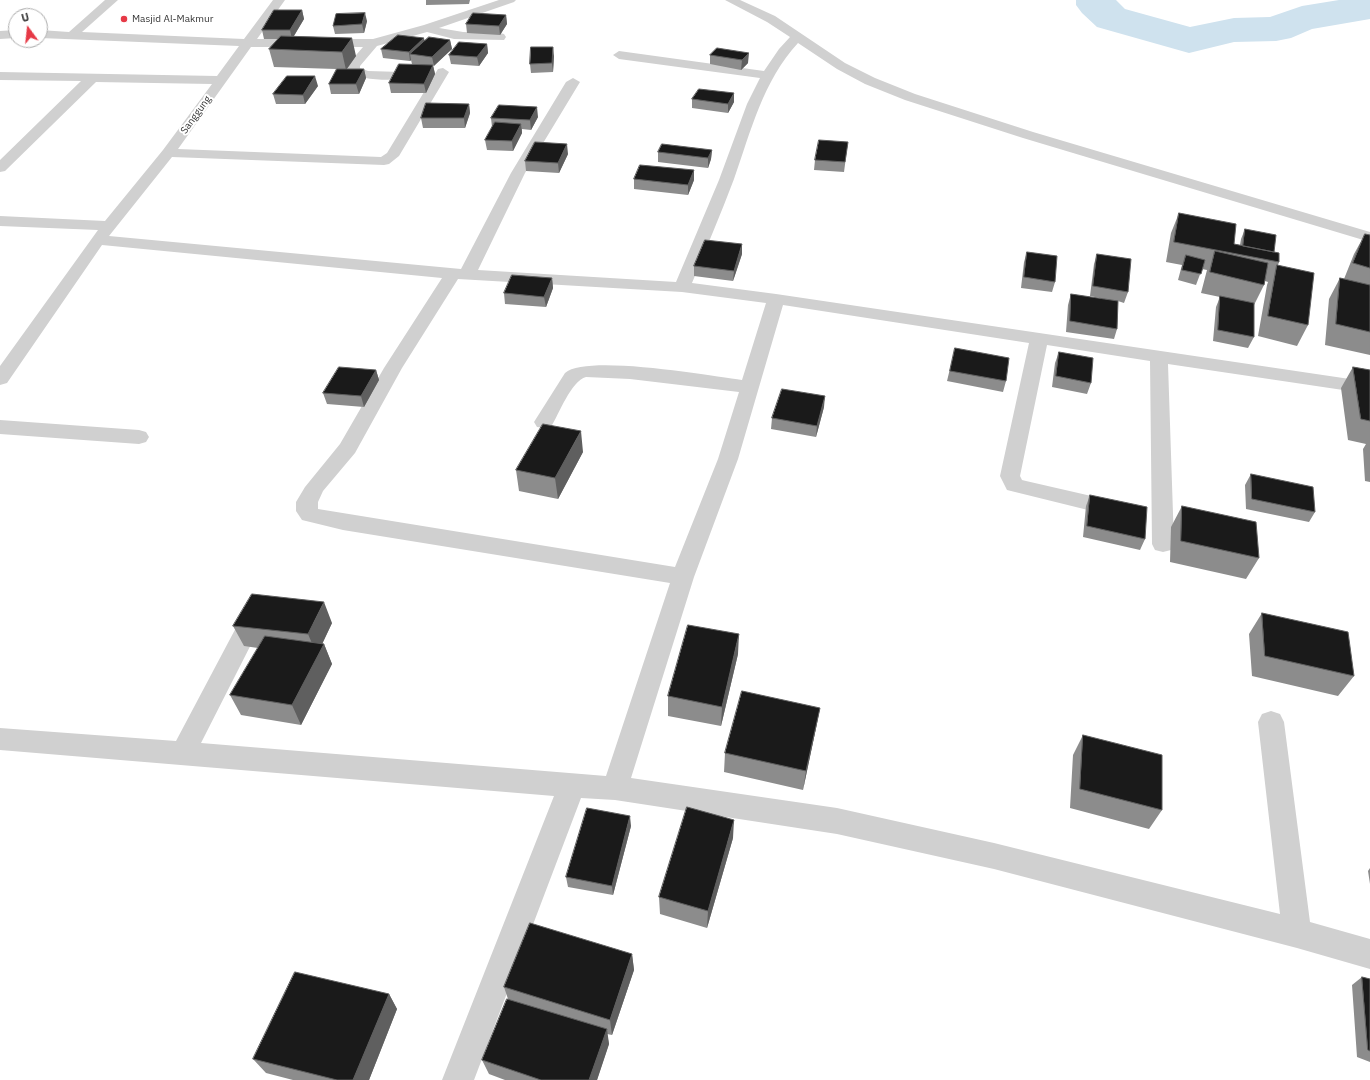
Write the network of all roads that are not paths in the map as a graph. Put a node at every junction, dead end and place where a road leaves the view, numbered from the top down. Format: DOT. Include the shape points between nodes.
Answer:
graph roads {
  1 [pos="112,0"];
  2 [pos="279,0"];
  3 [pos="510,0"];
  4 [pos="731,0"];
  5 [pos="428,28"];
  6 [pos="48,35"];
  7 [pos="71,36"];
  8 [pos="500,37"];
  9 [pos="796,37"];
  10 [pos="247,43"];
  11 [pos="373,43"];
  12 [pos="619,55"];
  13 [pos="443,72"];
  14 [pos="397,75"];
  15 [pos="765,75"];
  16 [pos="0,76"];
  17 [pos="92,78"];
  18 [pos="222,80"];
  19 [pos="573,82"];
  20 [pos="168,153"];
  21 [pos="0,168"];
  22 [pos="0,221"];
  23 [pos="110,226"];
  24 [pos="1370,238"];
  25 [pos="98,240"];
  26 [pos="460,274"];
  27 [pos="682,287"];
  28 [pos="776,299"];
  29 [pos="1038,340"];
  30 [pos="8,354"];
  31 [pos="1159,358"];
  32 [pos="0,378"];
  33 [pos="748,387"];
  34 [pos="1370,388"];
  35 [pos="544,422"];
  36 [pos="0,427"];
  37 [pos="139,437"];
  38 [pos="1092,503"];
  39 [pos="1163,544"];
  40 [pos="683,577"];
  41 [pos="256,611"];
  42 [pos="1271,722"];
  43 [pos="0,739"];
  44 [pos="183,753"];
  45 [pos="572,786"];
  46 [pos="615,788"];
  47 [pos="1297,933"];
  48 [pos="1370,954"];
  49 [pos="458,1080"];
  1 -- 7 [label="street"];
  2 -- 10 [label="street, Sanggung"];
  3 -- 5 [label="street"];
  4 -- 9 [label="street" via="763,14"];
  5 -- 8 [label="street" via="450,35"];
  5 -- 11 [label="street"];
  6 -- 7 [label="street"];
  7 -- 10 [label="street"];
  9 -- 15 [label="street"];
  9 -- 24 [label="street" via="852,72 916,99"];
  10 -- 11 [label="street"];
  10 -- 18 [label="street, Sanggung"];
  11 -- 14 [label="street" via="354,65 353,70 367,75"];
  12 -- 15 [label="street"];
  13 -- 20 [label="street" via="392,156 384,161"];
  15 -- 27 [label="street" via="720,196"];
  16 -- 17 [label="street"];
  17 -- 18 [label="street"];
  17 -- 21 [label="street"];
  18 -- 20 [label="street, Sanggung"];
  19 -- 26 [label="street"];
  20 -- 23 [label="street, Sanggung"];
  22 -- 23 [label="street"];
  23 -- 25 [label="street, Sanggung"];
  25 -- 26 [label="street"];
  25 -- 30 [label="street, Sanggung"];
  26 -- 27 [label="street"];
  26 -- 40 [label="street" via="393,368 348,448 315,487 307,502 307,511 310,515 343,522"];
  27 -- 28 [label="street"];
  28 -- 29 [label="street"];
  28 -- 33 [label="street"];
  29 -- 31 [label="street"];
  29 -- 38 [label="street" via="1010,476 1014,485"];
  30 -- 32 [label="street, Sanggung"];
  31 -- 34 [label="street"];
  31 -- 39 [label="street"];
  33 -- 35 [label="street" via="585,371 570,378"];
  33 -- 40 [label="street" via="728,459"];
  36 -- 37 [label="street"];
  40 -- 46 [label="street"];
  41 -- 44 [label="street"];
  42 -- 47 [label="street"];
  43 -- 44 [label="street"];
  44 -- 45 [label="street"];
  45 -- 46 [label="street"];
  45 -- 49 [label="street"];
  46 -- 47 [label="street" via="844,822 994,856"];
  47 -- 48 [label="street"];
}
